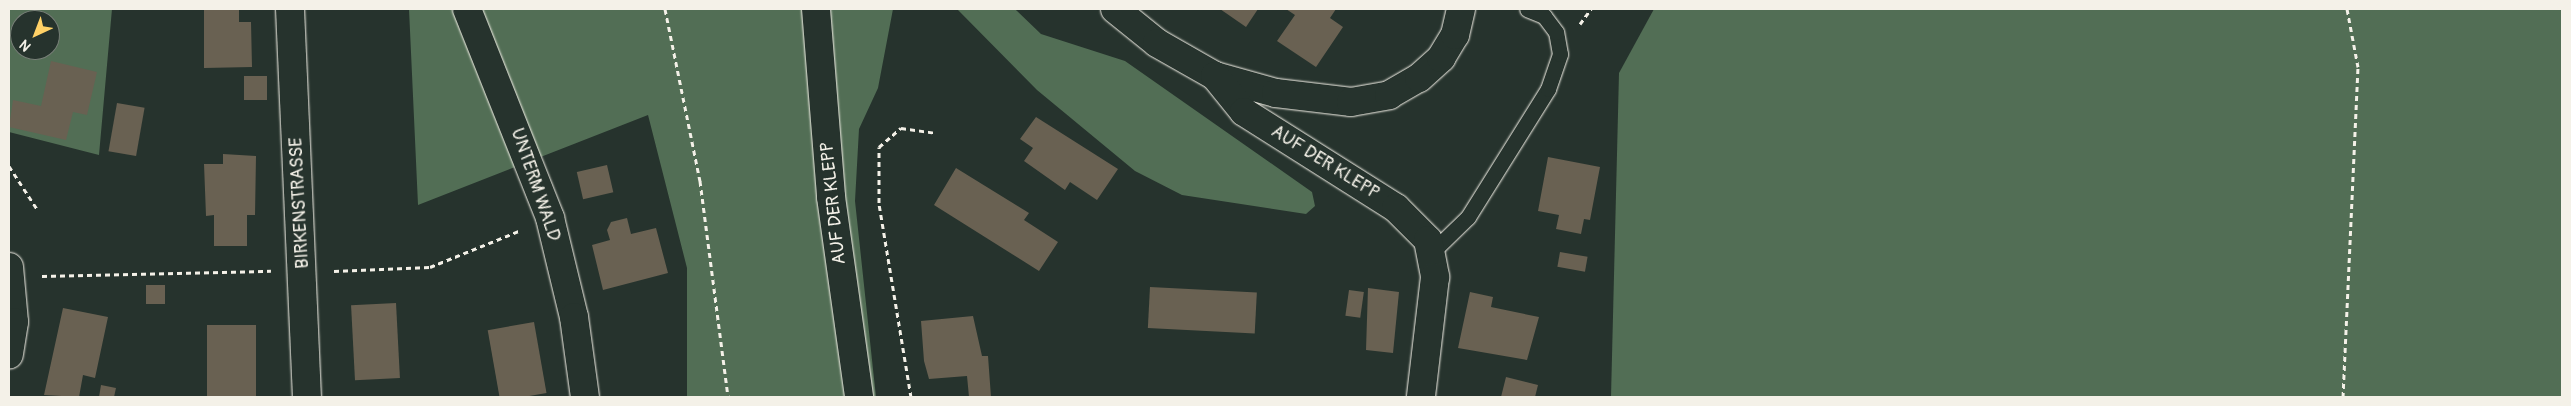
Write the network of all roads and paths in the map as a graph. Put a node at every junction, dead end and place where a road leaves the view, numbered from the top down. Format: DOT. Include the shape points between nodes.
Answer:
graph roads {
  1 [pos="290,9"];
  2 [pos="467,9"];
  3 [pos="665,9"];
  4 [pos="816,9"];
  5 [pos="1116,9"];
  6 [pos="1461,9"];
  7 [pos="1527,9"];
  8 [pos="2347,9"];
  9 [pos="1215,76"];
  10 [pos="936,133"];
  11 [pos="9,166"];
  12 [pos="37,209"];
  13 [pos="550,218"];
  14 [pos="1433,251"];
  15 [pos="303,271"];
  16 [pos="10,272"];
  17 [pos="9,355"];
  18 [pos="307,397"];
  19 [pos="586,397"];
  20 [pos="728,397"];
  21 [pos="859,397"];
  22 [pos="912,397"];
  23 [pos="1421,397"];
  24 [pos="2343,397"];
  1 -- 15 [label="street, BIRKENSTRASSE"];
  2 -- 13 [label="street, UNTERM WALD"];
  3 -- 20 [label="path" via="700,181"];
  4 -- 21 [label="street, AUF DER KLEPP" via="831,197"];
  5 -- 9 [label="street, AUF DER KLEPP" via="1157,43"];
  6 -- 9 [label="street, AUF DER KLEPP" via="1455,35 1441,58 1389,95 1351,102 1316,100"];
  7 -- 14 [label="lane" via="1544,16 1556,32 1560,54 1548,89 1468,217"];
  8 -- 24 [label="path" via="2358,67"];
  9 -- 14 [label="street, AUF DER KLEPP" via="1244,112 1396,208 1417,226"];
  10 -- 22 [label="path" via="901,128 879,147 879,203"];
  11 -- 12 [label="path"];
  13 -- 15 [label="path" via="430,267"];
  13 -- 19 [label="street, UNTERM WALD" via="574,317"];
  14 -- 23 [label="street" via="1435,277"];
  15 -- 16 [label="path"];
  15 -- 18 [label="street, BIRKENSTRASSE"];
  16 -- 17 [label="street" via="14,322"];
}
